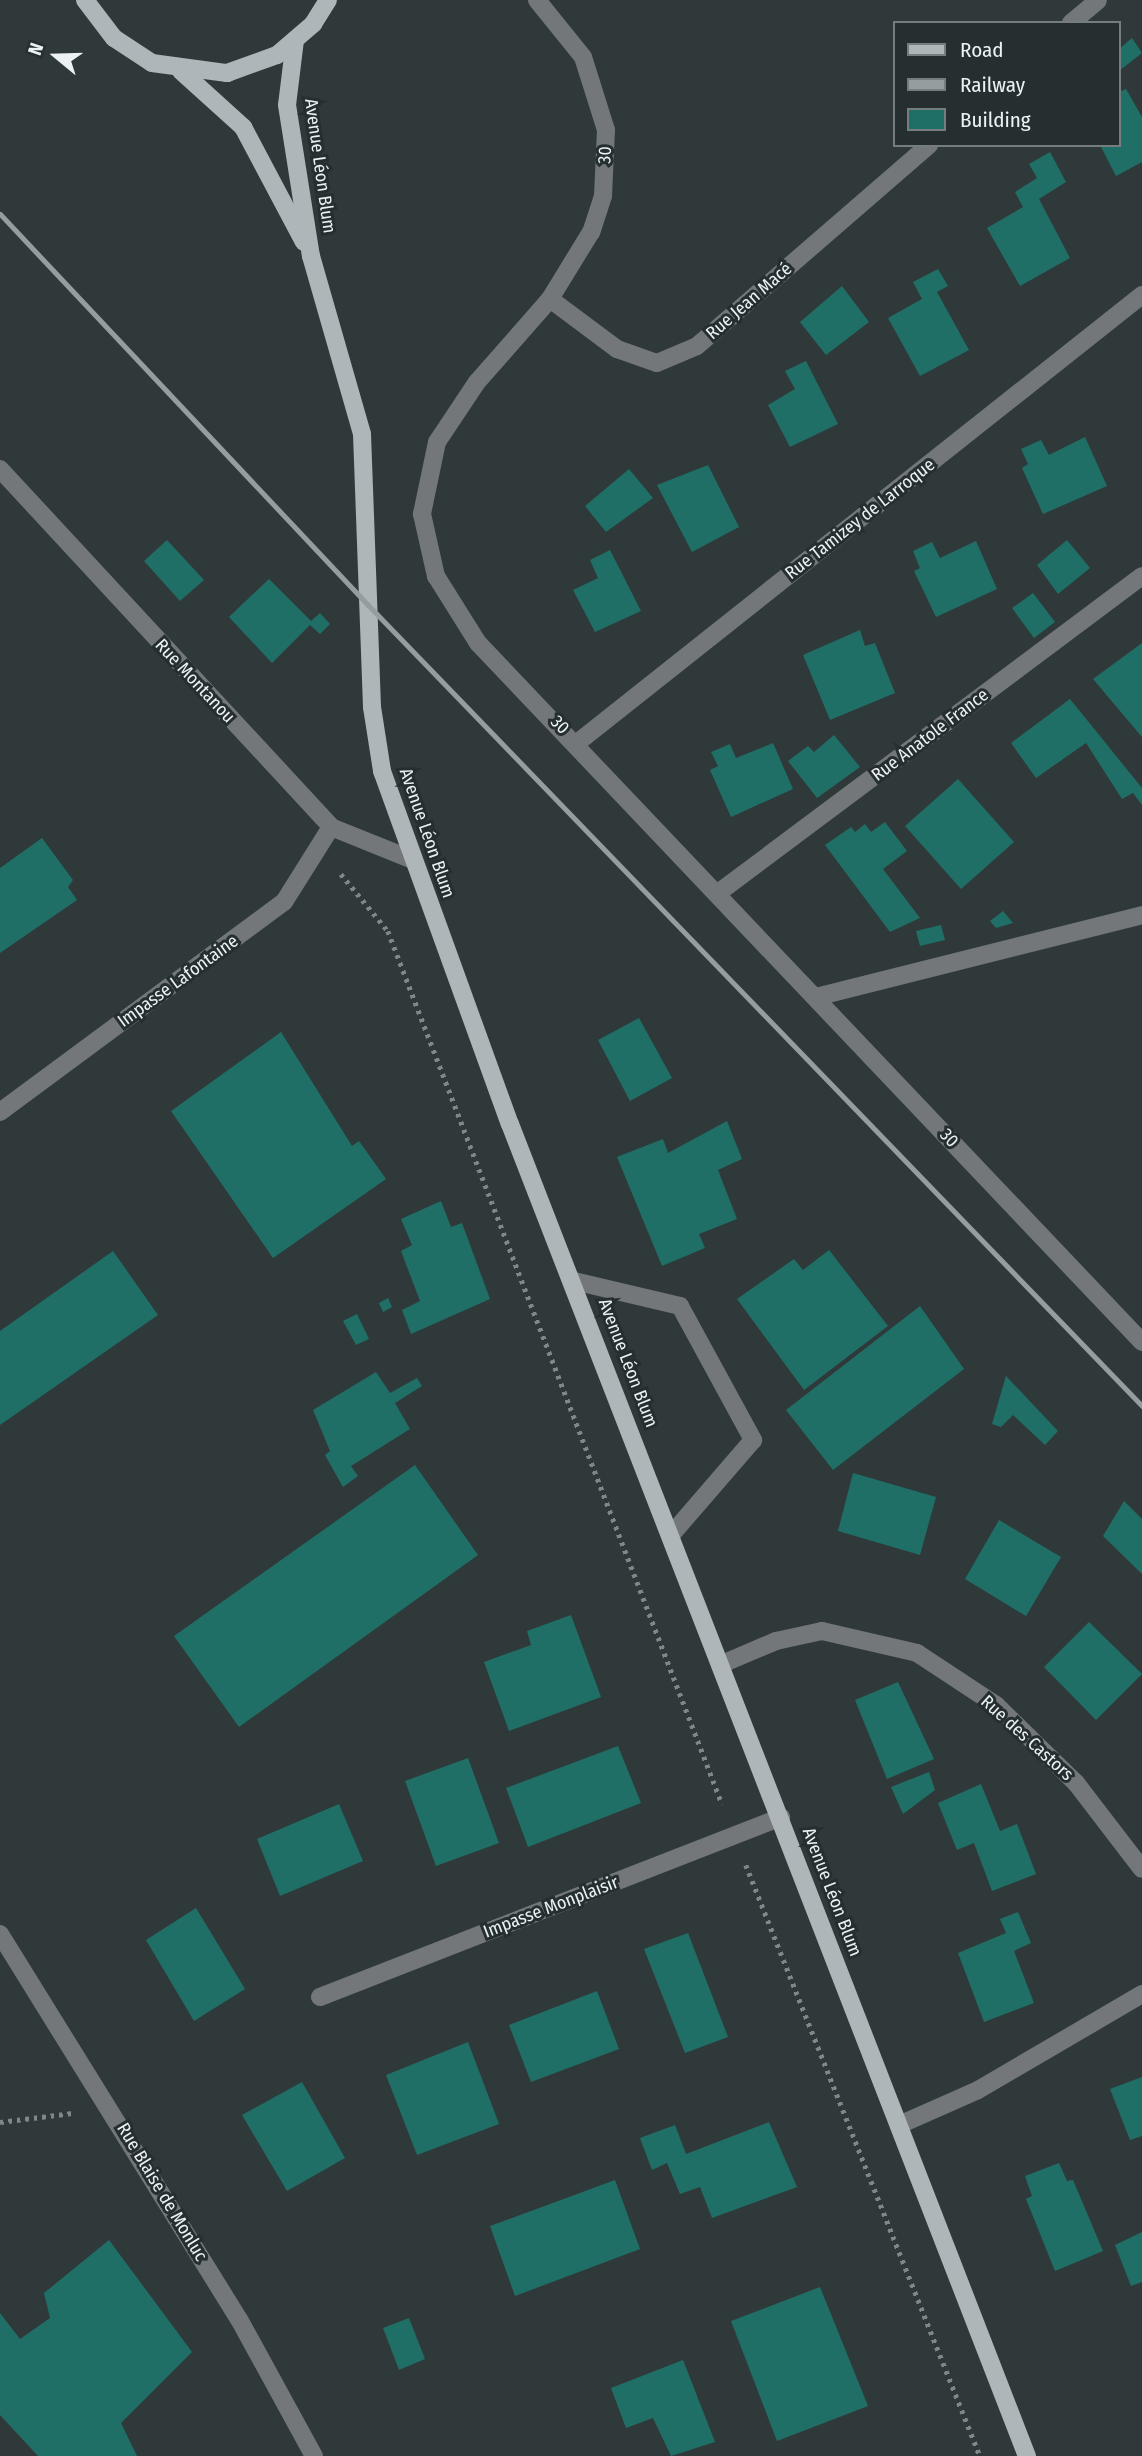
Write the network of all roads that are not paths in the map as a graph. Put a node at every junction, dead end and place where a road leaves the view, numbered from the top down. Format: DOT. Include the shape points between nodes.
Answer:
graph roads {
  1 [pos="85,0"];
  2 [pos="328,0"];
  3 [pos="537,0"];
  4 [pos="1098,0"];
  5 [pos="1073,21"];
  6 [pos="295,40"];
  7 [pos="181,71"];
  8 [pos="927,147"];
  9 [pos="312,256"];
  10 [pos="1142,295"];
  11 [pos="550,299"];
  12 [pos="0,469"];
  13 [pos="1142,576"];
  14 [pos="577,743"];
  15 [pos="331,827"];
  16 [pos="412,860"];
  17 [pos="718,893"];
  18 [pos="1142,915"];
  19 [pos="816,998"];
  20 [pos="0,1112"];
  21 [pos="574,1281"];
  22 [pos="1142,1342"];
  23 [pos="672,1534"];
  24 [pos="722,1664"];
  25 [pos="781,1817"];
  26 [pos="1142,1869"];
  27 [pos="0,1934"];
  28 [pos="1142,1994"];
  29 [pos="320,1997"];
  30 [pos="899,2125"];
  31 [pos="314,2456"];
  32 [pos="1027,2456"];
  1 -- 7 [label="main road" via="114,38 152,62"];
  2 -- 6 [label="main road"];
  3 -- 11 [label="street, 30" via="583,57 606,130 603,196 591,232"];
  4 -- 5 [label="street"];
  6 -- 7 [label="main road" via="277,55 227,73"];
  6 -- 9 [label="main road, Avenue Léon Blum" via="286,105"];
  7 -- 9 [label="main road, Avenue Léon Blum" via="243,127"];
  8 -- 11 [label="street, Rue Jean Macé" via="696,346 657,363 617,349"];
  9 -- 16 [label="main road, Avenue Léon Blum" via="362,434 372,707 382,771"];
  10 -- 14 [label="street, Rue Tamizey de Larroque"];
  11 -- 14 [label="street, 30" via="477,382 437,442 422,514 436,576 478,643"];
  12 -- 15 [label="street, Rue Montanou"];
  13 -- 17 [label="street, Rue Anatole France"];
  14 -- 17 [label="street, 30"];
  15 -- 16 [label="street, Rue Montanou"];
  15 -- 20 [label="street, Impasse Lafontaine" via="284,902"];
  16 -- 21 [label="main road, Avenue Léon Blum"];
  17 -- 19 [label="street, 30"];
  18 -- 19 [label="street"];
  19 -- 22 [label="street, 30"];
  21 -- 23 [label="main road, Avenue Léon Blum"];
  21 -- 23 [label="street" via="680,1306 753,1440"];
  23 -- 24 [label="main road, Avenue Léon Blum"];
  24 -- 25 [label="main road, Avenue Léon Blum"];
  24 -- 26 [label="street, Rue des Castors" via="776,1641 822,1631 917,1653 996,1705 1076,1783"];
  25 -- 29 [label="street, Impasse Monplaisir"];
  25 -- 30 [label="main road, Avenue Léon Blum"];
  27 -- 31 [label="street, Rue Blaise de Monluc" via="105,2098"];
  28 -- 30 [label="street" via="978,2090"];
  30 -- 32 [label="main road, Avenue Léon Blum"];
}
